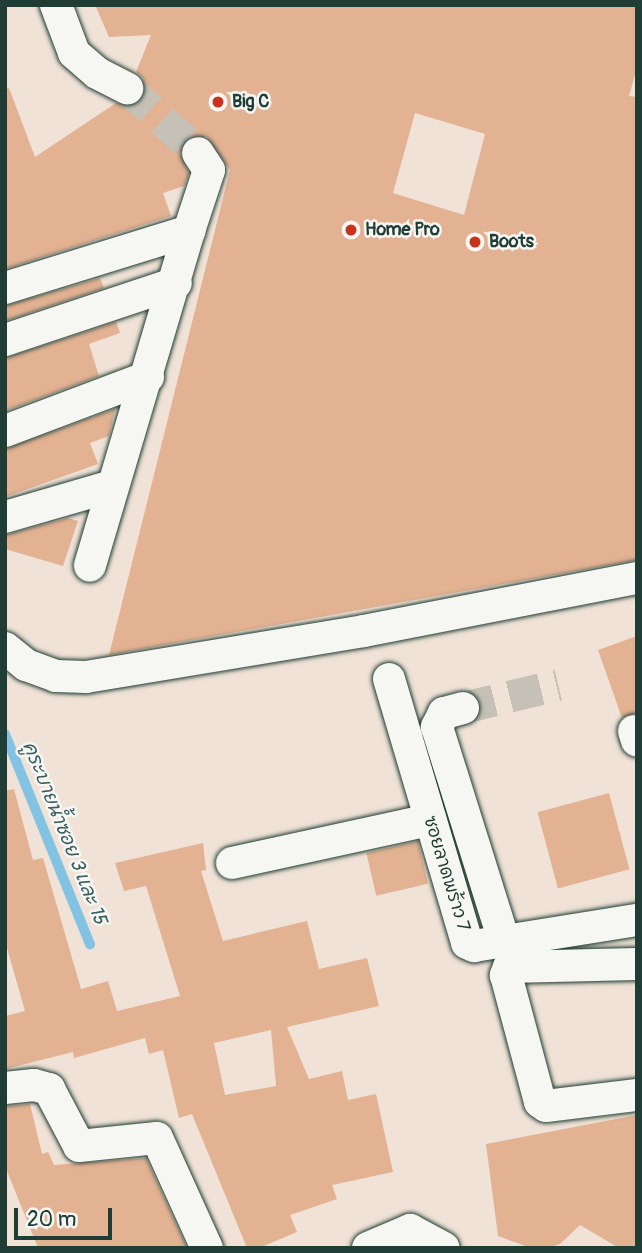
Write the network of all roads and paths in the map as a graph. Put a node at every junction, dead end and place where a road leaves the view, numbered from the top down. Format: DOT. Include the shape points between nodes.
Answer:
graph roads {
  1 [pos="56,5"];
  2 [pos="127,88"];
  3 [pos="198,153"];
  4 [pos="189,231"];
  5 [pos="176,283"];
  6 [pos="5,288"];
  7 [pos="5,341"];
  8 [pos="148,377"];
  9 [pos="5,430"];
  10 [pos="112,486"];
  11 [pos="5,517"];
  12 [pos="90,566"];
  13 [pos="637,578"];
  14 [pos="5,648"];
  15 [pos="389,679"];
  16 [pos="463,708"];
  17 [pos="430,820"];
  18 [pos="232,863"];
  19 [pos="637,920"];
  20 [pos="504,942"];
  21 [pos="637,964"];
  22 [pos="5,1088"];
  23 [pos="637,1094"];
  24 [pos="207,1248"];
  25 [pos="368,1248"];
  26 [pos="444,1248"];
  1 -- 2 [label="street" via="74,52 97,73"];
  3 -- 4 [label="street" via="209,170"];
  4 -- 5 [label="street"];
  4 -- 6 [label="street"];
  5 -- 7 [label="street"];
  5 -- 8 [label="street"];
  8 -- 9 [label="street"];
  8 -- 10 [label="street"];
  10 -- 11 [label="street"];
  10 -- 12 [label="street"];
  13 -- 14 [label="street" via="364,631 86,677 56,676 26,666"];
  15 -- 17 [label="street, ซอยลาดพร้าว 7"];
  16 -- 20 [label="street" via="444,713 437,727"];
  17 -- 18 [label="street"];
  17 -- 20 [label="street, ซอยลาดพร้าว 7" via="467,943"];
  19 -- 20 [label="street, ซอยลาดพร้าว 7"];
  21 -- 23 [label="street" via="509,968 506,975 540,1102 546,1106"];
  22 -- 24 [label="street" via="41,1085 49,1089 79,1146 157,1138"];
  25 -- 26 [label="street" via="410,1230"];
}
